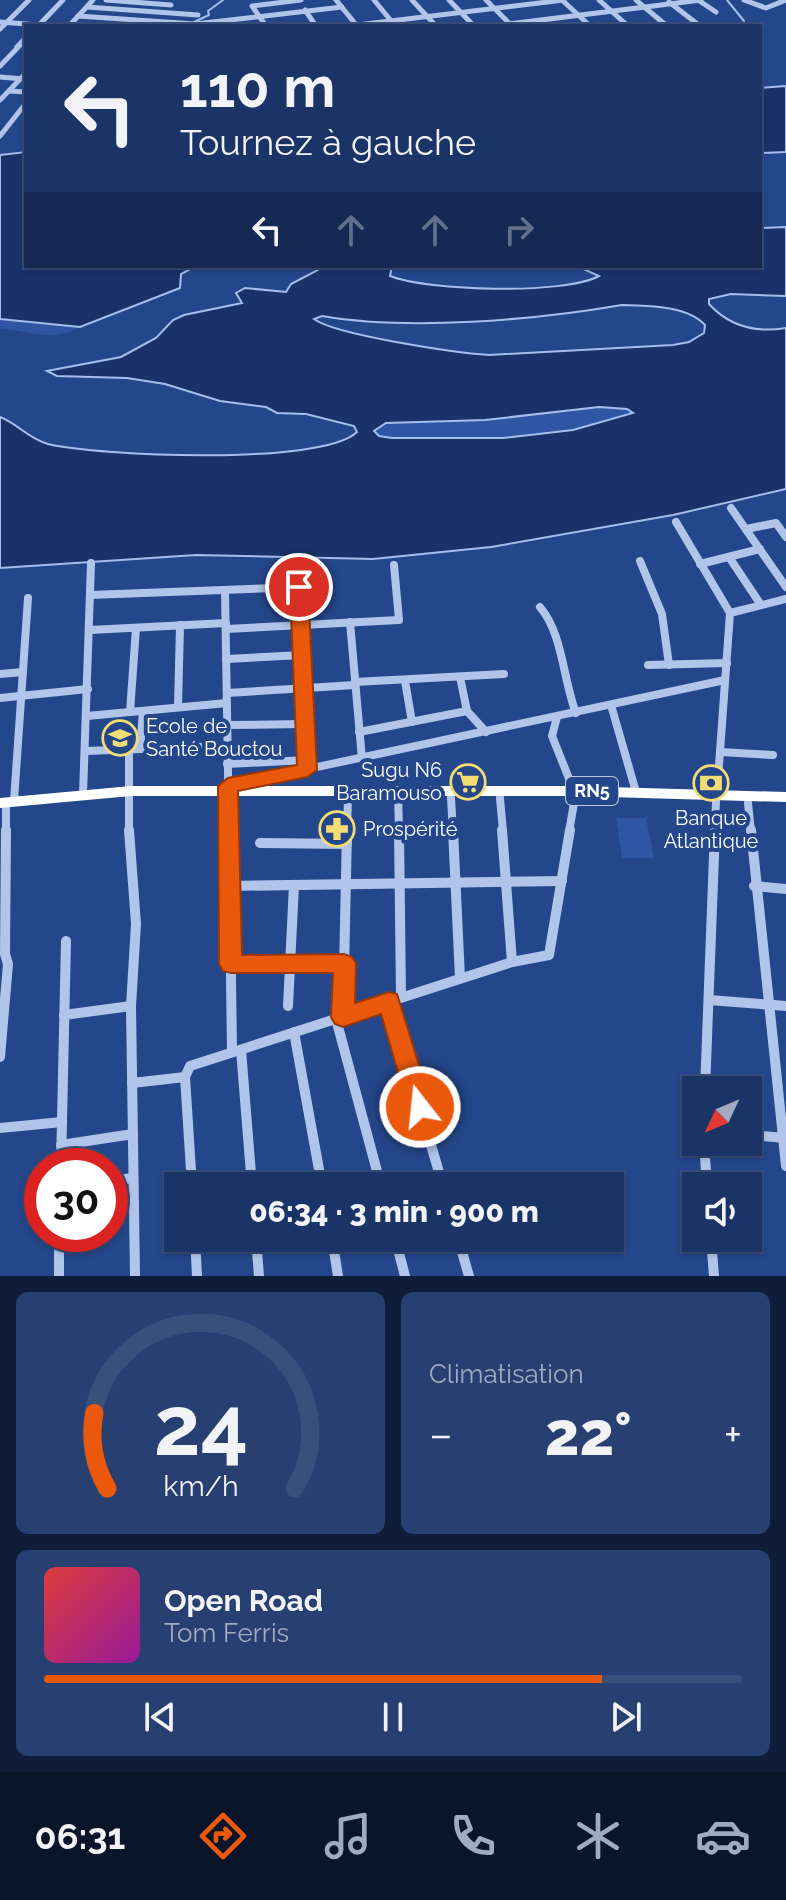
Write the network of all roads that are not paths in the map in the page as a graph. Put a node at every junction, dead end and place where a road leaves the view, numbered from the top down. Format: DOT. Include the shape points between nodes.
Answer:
graph roads {
  1 [pos="29,0"];
  2 [pos="63,0"];
  3 [pos="93,0"];
  4 [pos="106,0"];
  5 [pos="299,0"];
  6 [pos="336,0"];
  7 [pos="374,0"];
  8 [pos="412,0"];
  9 [pos="449,0"];
  10 [pos="486,0"];
  11 [pos="563,0"];
  12 [pos="599,0"];
  13 [pos="636,0"];
  14 [pos="699,0"];
  15 [pos="744,0"];
  16 [pos="785,0"];
  17 [pos="173,2"];
  18 [pos="263,2"];
  19 [pos="525,2"];
  20 [pos="669,2"];
  21 [pos="87,7"];
  22 [pos="342,7"];
  23 [pos="645,7"];
  24 [pos="494,9"];
  25 [pos="133,10"];
  26 [pos="305,11"];
  27 [pos="613,11"];
  28 [pos="461,12"];
  29 [pos="716,12"];
  30 [pos="164,13"];
  31 [pos="198,15"];
  32 [pos="578,15"];
  33 [pos="78,16"];
  34 [pos="260,16"];
  35 [pos="427,17"];
  36 [pos="124,19"];
  37 [pos="542,19"];
  38 [pos="3,22"];
  39 [pos="229,23"];
  40 [pos="24,24"];
  41 [pos="41,24"];
  42 [pos="71,24"];
  43 [pos="120,24"];
  44 [pos="192,24"];
  45 [pos="265,24"];
  46 [pos="314,24"];
  47 [pos="355,24"];
  48 [pos="393,24"];
  49 [pos="434,24"];
  50 [pos="472,24"];
  51 [pos="510,24"];
  52 [pos="516,24"];
  53 [pos="547,24"];
  54 [pos="588,24"];
  55 [pos="626,24"];
  56 [pos="665,24"];
  57 [pos="697,24"];
  58 [pos="0,29"];
  59 [pos="24,41"];
  60 [pos="0,66"];
  61 [pos="0,77"];
  62 [pos="23,79"];
  63 [pos="9,91"];
  64 [pos="24,92"];
  65 [pos="0,100"];
  66 [pos="24,106"];
  67 [pos="0,136"];
  68 [pos="731,508"];
  69 [pos="676,522"];
  70 [pos="746,529"];
  71 [pos="786,537"];
  72 [pos="760,549"];
  73 [pos="729,557"];
  74 [pos="298,558"];
  75 [pos="640,561"];
  76 [pos="91,563"];
  77 [pos="700,564"];
  78 [pos="394,565"];
  79 [pos="299,587"];
  80 [pos="786,587"];
  81 [pos="225,590"];
  82 [pos="90,595"];
  83 [pos="28,598"];
  84 [pos="786,599"];
  85 [pos="761,605"];
  86 [pos="540,607"];
  87 [pos="730,613"];
  88 [pos="350,622"];
  89 [pos="180,625"];
  90 [pos="301,625"];
  91 [pos="226,626"];
  92 [pos="136,628"];
  93 [pos="90,630"];
  94 [pos="302,655"];
  95 [pos="226,659"];
  96 [pos="727,663"];
  97 [pos="648,665"];
  98 [pos="669,665"];
  99 [pos="23,672"];
  100 [pos="0,674"];
  101 [pos="504,674"];
  102 [pos="460,677"];
  103 [pos="725,680"];
  104 [pos="405,681"];
  105 [pos="355,684"];
  106 [pos="303,688"];
  107 [pos="88,689"];
  108 [pos="22,695"];
  109 [pos="0,698"];
  110 [pos="227,698"];
  111 [pos="611,705"];
  112 [pos="178,707"];
  113 [pos="143,711"];
  114 [pos="467,711"];
  115 [pos="130,712"];
  116 [pos="576,713"];
  117 [pos="87,716"];
  118 [pos="557,717"];
  119 [pos="412,722"];
  120 [pos="305,724"];
  121 [pos="227,725"];
  122 [pos="359,732"];
  123 [pos="486,732"];
  124 [pos="227,746"];
  125 [pos="134,749"];
  126 [pos="85,751"];
  127 [pos="720,752"];
  128 [pos="773,755"];
  129 [pos="362,759"];
  130 [pos="227,764"];
  131 [pos="307,765"];
  132 [pos="227,791"];
  133 [pos="636,792"];
  134 [pos="83,794"];
  135 [pos="574,794"];
  136 [pos="127,795"];
  137 [pos="398,795"];
  138 [pos="717,796"];
  139 [pos="348,797"];
  140 [pos="451,798"];
  141 [pos="500,798"];
  142 [pos="786,800"];
  143 [pos="748,803"];
  144 [pos="5,805"];
  145 [pos="260,843"];
  146 [pos="347,844"];
  147 [pos="562,881"];
  148 [pos="455,882"];
  149 [pos="506,882"];
  150 [pos="400,883"];
  151 [pos="346,884"];
  152 [pos="294,885"];
  153 [pos="229,886"];
  154 [pos="754,886"];
  155 [pos="786,889"];
  156 [pos="66,941"];
  157 [pos="2,954"];
  158 [pos="512,962"];
  159 [pos="344,963"];
  160 [pos="231,964"];
  161 [pos="290,964"];
  162 [pos="460,978"];
  163 [pos="401,997"];
  164 [pos="709,1000"];
  165 [pos="389,1001"];
  166 [pos="768,1005"];
  167 [pos="131,1006"];
  168 [pos="288,1006"];
  169 [pos="786,1006"];
  170 [pos="64,1015"];
  171 [pos="340,1018"];
  172 [pos="294,1032"];
  173 [pos="236,1051"];
  174 [pos="0,1057"];
  175 [pos="706,1076"];
  176 [pos="185,1077"];
  177 [pos="132,1083"];
  178 [pos="62,1122"];
  179 [pos="0,1128"];
  180 [pos="133,1134"];
  181 [pos="762,1136"];
  182 [pos="784,1138"];
  183 [pos="61,1145"];
  184 [pos="786,1166"];
  185 [pos="191,1172"];
  186 [pos="250,1172"];
  187 [pos="319,1172"];
  188 [pos="378,1172"];
  189 [pos="439,1172"];
  190 [pos="133,1178"];
  191 [pos="128,1179"];
  192 [pos="59,1252"];
  193 [pos="196,1252"];
  194 [pos="257,1252"];
  195 [pos="334,1252"];
  196 [pos="399,1252"];
  197 [pos="462,1252"];
  198 [pos="712,1252"];
  199 [pos="59,1276"];
  200 [pos="135,1276"];
  201 [pos="197,1276"];
  202 [pos="259,1276"];
  203 [pos="338,1276"];
  204 [pos="405,1276"];
  205 [pos="469,1276"];
  206 [pos="714,1276"];
  1 -- 38 [label="street"];
  2 -- 41 [label="street"];
  3 -- 21 [label="street"];
  4 -- 17 [label="street"];
  5 -- 18 [label="street"];
  5 -- 26 [label="street"];
  6 -- 22 [label="street"];
  7 -- 48 [label="street"];
  8 -- 35 [label="street"];
  9 -- 28 [label="street"];
  10 -- 24 [label="street"];
  11 -- 19 [label="street"];
  11 -- 32 [label="street"];
  12 -- 27 [label="street"];
  13 -- 23 [label="street"];
  14 -- 20 [label="street"];
  14 -- 29 [label="street"];
  15 -- 16 [label="street" via="764,8"];
  17 -- 30 [label="street"];
  18 -- 34 [label="street" via="252,6"];
  19 -- 24 [label="street"];
  19 -- 37 [label="street"];
  20 -- 23 [label="street"];
  20 -- 57 [label="street"];
  21 -- 25 [label="street"];
  21 -- 33 [label="street"];
  22 -- 26 [label="street"];
  22 -- 47 [label="street"];
  23 -- 27 [label="street"];
  23 -- 56 [label="street"];
  24 -- 28 [label="street"];
  24 -- 51 [label="street"];
  25 -- 30 [label="street"];
  25 -- 36 [label="street"];
  26 -- 34 [label="street"];
  26 -- 46 [label="street"];
  27 -- 32 [label="street"];
  27 -- 55 [label="street"];
  28 -- 35 [label="street"];
  28 -- 50 [label="street"];
  30 -- 31 [label="street"];
  32 -- 37 [label="street"];
  32 -- 54 [label="street"];
  33 -- 36 [label="street"];
  33 -- 42 [label="street"];
  34 -- 39 [label="street"];
  34 -- 45 [label="street"];
  35 -- 48 [label="street"];
  35 -- 49 [label="street"];
  36 -- 43 [label="street"];
  36 -- 44 [label="street"];
  37 -- 52 [label="street"];
  37 -- 53 [label="street"];
  38 -- 40 [label="street"];
  38 -- 58 [label="street"];
  39 -- 44 [label="street"];
  59 -- 60 [label="street"];
  61 -- 62 [label="street"];
  62 -- 63 [label="street"];
  63 -- 64 [label="street"];
  63 -- 65 [label="street"];
  66 -- 67 [label="street"];
  68 -- 70 [label="street"];
  69 -- 77 [label="street"];
  70 -- 71 [label="street" via="776,523"];
  70 -- 72 [label="street"];
  72 -- 73 [label="street"];
  72 -- 80 [label="street"];
  73 -- 77 [label="street"];
  73 -- 85 [label="street"];
  74 -- 79 [label="street"];
  75 -- 98 [label="street" via="662,614"];
  76 -- 82 [label="street"];
  77 -- 87 [label="street"];
  78 -- 88 [label="street" via="399,620"];
  79 -- 81 [label="street"];
  79 -- 90 [label="street"];
  81 -- 82 [label="street"];
  81 -- 91 [label="street"];
  82 -- 93 [label="street"];
  83 -- 99 [label="street"];
  84 -- 85 [label="street"];
  85 -- 87 [label="street"];
  86 -- 116 [label="street" via="551,620"];
  87 -- 96 [label="street"];
  88 -- 90 [label="street"];
  88 -- 105 [label="street"];
  89 -- 91 [label="street"];
  89 -- 92 [label="street"];
  89 -- 112 [label="street"];
  90 -- 91 [label="street"];
  90 -- 94 [label="street"];
  91 -- 95 [label="street"];
  92 -- 93 [label="street"];
  92 -- 115 [label="street"];
  93 -- 107 [label="street"];
  94 -- 95 [label="street"];
  94 -- 106 [label="street"];
  95 -- 110 [label="street"];
  96 -- 98 [label="street"];
  96 -- 103 [label="street"];
  97 -- 98 [label="street"];
  99 -- 100 [label="street"];
  99 -- 108 [label="street"];
  101 -- 102 [label="street"];
  102 -- 104 [label="street"];
  102 -- 114 [label="street"];
  103 -- 111 [label="street"];
  103 -- 127 [label="street"];
  104 -- 105 [label="street"];
  104 -- 119 [label="street"];
  105 -- 106 [label="street"];
  105 -- 122 [label="street"];
  106 -- 110 [label="street"];
  106 -- 120 [label="street"];
  107 -- 108 [label="street"];
  107 -- 117 [label="street"];
  108 -- 109 [label="street"];
  108 -- 144 [label="street"];
  110 -- 112 [label="street"];
  110 -- 121 [label="street"];
  111 -- 116 [label="street"];
  111 -- 133 [label="street"];
  112 -- 113 [label="street"];
  113 -- 115 [label="street"];
  113 -- 125 [label="street"];
  114 -- 119 [label="street"];
  114 -- 123 [label="street"];
  115 -- 117 [label="street"];
  116 -- 118 [label="street"];
  117 -- 126 [label="street"];
  118 -- 123 [label="street"];
  118 -- 135 [label="street" via="552,736"];
  119 -- 122 [label="street"];
  120 -- 121 [label="street"];
  120 -- 131 [label="street"];
  121 -- 124 [label="street"];
  122 -- 129 [label="street"];
  123 -- 129 [label="street"];
  124 -- 125 [label="street"];
  124 -- 130 [label="street"];
  125 -- 126 [label="street"];
  125 -- 136 [label="street"];
  126 -- 134 [label="street"];
  127 -- 128 [label="street"];
  127 -- 138 [label="street"];
  129 -- 131 [label="street"];
  130 -- 131 [label="street"];
  130 -- 132 [label="street"];
  131 -- 132 [label="street"];
  132 -- 136 [label="highway, RN5"];
  132 -- 137 [label="highway, RN5"];
  132 -- 139 [label="highway, RN5"];
  132 -- 153 [label="street"];
  133 -- 135 [label="highway, RN5"];
  133 -- 138 [label="highway, RN5"];
  134 -- 136 [label="highway, RN5"];
  134 -- 144 [label="highway, RN5"];
  135 -- 137 [label="highway, RN5"];
  135 -- 138 [label="highway, RN5"];
  135 -- 141 [label="highway, RN5"];
  135 -- 147 [label="street"];
  136 -- 144 [label="highway, RN5"];
  136 -- 167 [label="street" via="136,924"];
  137 -- 139 [label="highway, RN5"];
  137 -- 140 [label="highway, RN5"];
  137 -- 150 [label="street"];
  138 -- 142 [label="highway, RN5"];
  138 -- 143 [label="highway, RN5"];
  138 -- 164 [label="street"];
  139 -- 146 [label="street"];
  140 -- 141 [label="highway, RN5"];
  140 -- 148 [label="street"];
  141 -- 149 [label="street"];
  142 -- 143 [label="highway, RN5"];
  143 -- 154 [label="street"];
  144 -- 157 [label="street"];
  145 -- 146 [label="street"];
  146 -- 151 [label="street"];
  147 -- 149 [label="street"];
  147 -- 158 [label="street" via="549,955"];
  148 -- 149 [label="street"];
  148 -- 150 [label="street"];
  148 -- 162 [label="street"];
  149 -- 158 [label="street"];
  150 -- 151 [label="street"];
  150 -- 163 [label="street"];
  151 -- 152 [label="street"];
  151 -- 159 [label="street"];
  152 -- 153 [label="street"];
  152 -- 161 [label="street"];
  153 -- 160 [label="street"];
  154 -- 155 [label="street"];
  154 -- 166 [label="street"];
  156 -- 170 [label="street"];
  157 -- 174 [label="street" via="8,964"];
  158 -- 162 [label="street"];
  159 -- 161 [label="street"];
  159 -- 171 [label="street"];
  160 -- 161 [label="street"];
  160 -- 173 [label="street"];
  161 -- 168 [label="street"];
  162 -- 163 [label="street"];
  163 -- 165 [label="street"];
  164 -- 166 [label="street"];
  164 -- 175 [label="street"];
  165 -- 171 [label="street"];
  165 -- 189 [label="street"];
  166 -- 169 [label="street"];
  166 -- 182 [label="street"];
  167 -- 170 [label="street"];
  167 -- 177 [label="street"];
  170 -- 178 [label="street"];
  171 -- 172 [label="street"];
  171 -- 188 [label="street"];
  172 -- 173 [label="street"];
  172 -- 187 [label="street"];
  173 -- 176 [label="street" via="190,1066"];
  173 -- 186 [label="street"];
  176 -- 177 [label="street"];
  176 -- 185 [label="street"];
  177 -- 180 [label="street"];
  178 -- 179 [label="street"];
  178 -- 183 [label="street"];
  180 -- 183 [label="street"];
  180 -- 190 [label="street"];
  181 -- 182 [label="street"];
  182 -- 184 [label="street"];
  190 -- 191 [label="street"];
  190 -- 200 [label="street"];
  192 -- 199 [label="street"];
  193 -- 201 [label="street"];
  194 -- 202 [label="street"];
  195 -- 203 [label="street"];
  196 -- 204 [label="street"];
  197 -- 205 [label="street"];
  198 -- 206 [label="street"];
}
